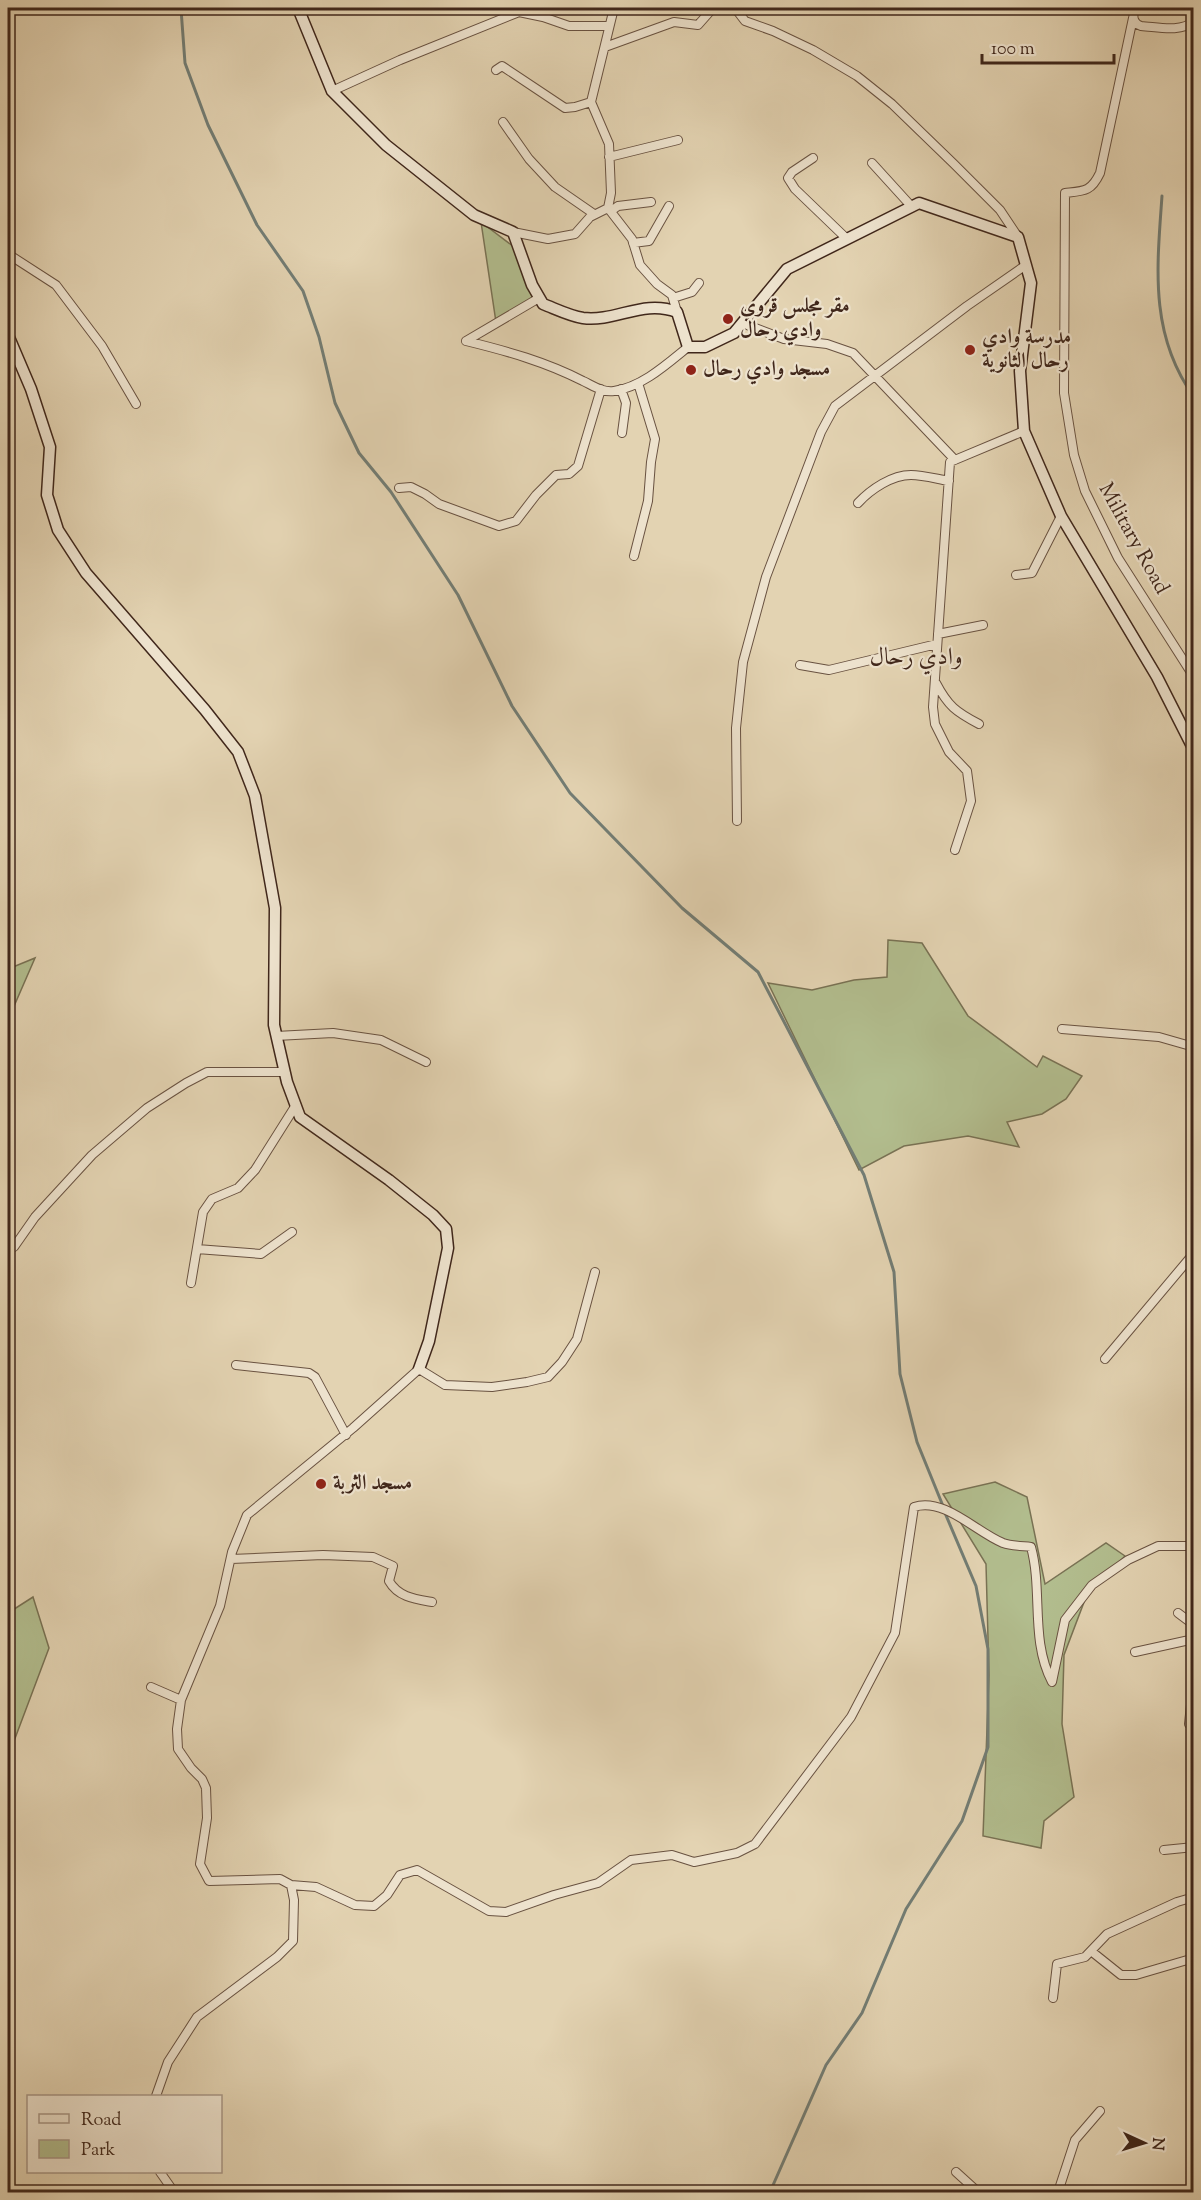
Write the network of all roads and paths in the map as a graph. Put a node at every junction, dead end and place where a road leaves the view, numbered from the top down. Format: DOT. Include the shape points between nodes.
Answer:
graph roads {
  1 [pos="298,8"];
  2 [pos="614,8"];
  3 [pos="713,8"];
  4 [pos="735,8"];
  5 [pos="1134,8"];
  6 [pos="1133,18"];
  7 [pos="1194,21"];
  8 [pos="609,26"];
  9 [pos="605,47"];
  10 [pos="496,70"];
  11 [pos="332,90"];
  12 [pos="591,102"];
  13 [pos="503,122"];
  14 [pos="678,140"];
  15 [pos="609,157"];
  16 [pos="813,158"];
  17 [pos="872,163"];
  18 [pos="651,202"];
  19 [pos="669,206"];
  20 [pos="912,207"];
  21 [pos="610,209"];
  22 [pos="594,214"];
  23 [pos="513,232"];
  24 [pos="1018,237"];
  25 [pos="847,239"];
  26 [pos="633,243"];
  27 [pos="8,254"];
  28 [pos="1026,265"];
  29 [pos="699,283"];
  30 [pos="539,298"];
  31 [pos="673,298"];
  32 [pos="677,312"];
  33 [pos="742,323"];
  34 [pos="8,335"];
  35 [pos="688,347"];
  36 [pos="874,376"];
  37 [pos="638,382"];
  38 [pos="601,389"];
  39 [pos="621,389"];
  40 [pos="136,404"];
  41 [pos="1024,431"];
  42 [pos="622,434"];
  43 [pos="955,460"];
  44 [pos="949,481"];
  45 [pos="399,488"];
  46 [pos="858,503"];
  47 [pos="1061,516"];
  48 [pos="634,556"];
  49 [pos="1016,575"];
  50 [pos="983,625"];
  51 [pos="938,634"];
  52 [pos="937,644"];
  53 [pos="800,665"];
  54 [pos="1194,677"];
  55 [pos="935,681"];
  56 [pos="979,724"];
  57 [pos="1194,750"];
  58 [pos="737,821"];
  59 [pos="955,850"];
  60 [pos="1062,1029"];
  61 [pos="276,1036"];
  62 [pos="1194,1047"];
  63 [pos="426,1062"];
  64 [pos="285,1072"];
  65 [pos="296,1105"];
  66 [pos="292,1232"];
  67 [pos="14,1247"];
  68 [pos="197,1249"];
  69 [pos="1194,1257"];
  70 [pos="596,1272"];
  71 [pos="191,1283"];
  72 [pos="1105,1359"];
  73 [pos="236,1365"];
  74 [pos="419,1369"];
  75 [pos="346,1435"];
  76 [pos="1194,1546"];
  77 [pos="231,1559"];
  78 [pos="432,1602"];
  79 [pos="1178,1613"];
  80 [pos="1194,1625"];
  81 [pos="1194,1639"];
  82 [pos="1135,1652"];
  83 [pos="1194,1675"];
  84 [pos="151,1687"];
  85 [pos="181,1700"];
  86 [pos="1189,1724"];
  87 [pos="1194,1847"];
  88 [pos="1164,1850"];
  89 [pos="291,1885"];
  90 [pos="1194,1896"];
  91 [pos="1091,1951"];
  92 [pos="1194,1958"];
  93 [pos="1053,1998"];
  94 [pos="157,2095"];
  95 [pos="1100,2111"];
  96 [pos="956,2172"];
  97 [pos="161,2173"];
  98 [pos="174,2193"];
  99 [pos="978,2193"];
  100 [pos="1058,2193"];
  1 -- 11 [label="street"];
  2 -- 8 [label="street"];
  3 -- 9 [label="street" via="698,25 674,21"];
  4 -- 24 [label="street" via="745,21 813,51 892,104 1000,210"];
  5 -- 6 [label="street"];
  6 -- 7 [label="street" via="1142,26 1179,28"];
  6 -- 54 [label="street, Military Road" via="1100,173 1090,188 1065,193 1064,393 1074,455 1085,491 1118,558"];
  8 -- 9 [label="street"];
  8 -- 11 [label="street" via="569,26 519,12"];
  9 -- 12 [label="street"];
  10 -- 12 [label="street" via="502,66 565,108"];
  11 -- 23 [label="street" via="386,145 466,208"];
  12 -- 15 [label="street" via="609,144"];
  13 -- 22 [label="street" via="555,187"];
  14 -- 15 [label="street"];
  15 -- 21 [label="street"];
  16 -- 25 [label="street" via="788,178"];
  17 -- 20 [label="street"];
  18 -- 21 [label="street"];
  19 -- 26 [label="street" via="649,241"];
  20 -- 24 [label="street" via="919,203"];
  20 -- 25 [label="street"];
  21 -- 22 [label="street"];
  21 -- 26 [label="street"];
  22 -- 23 [label="street" via="575,234 548,239"];
  23 -- 30 [label="street"];
  24 -- 28 [label="street"];
  25 -- 33 [label="street" via="788,269"];
  26 -- 31 [label="street" via="640,265"];
  27 -- 40 [label="street" via="56,285 102,346"];
  28 -- 36 [label="street"];
  28 -- 41 [label="street" via="1031,283 1020,371"];
  29 -- 31 [label="street" via="692,292"];
  30 -- 32 [label="street" via="543,304 584,318 664,307"];
  30 -- 38 [label="street" via="466,341 553,365"];
  31 -- 32 [label="street"];
  32 -- 35 [label="street"];
  33 -- 35 [label="street" via="734,333 705,347"];
  33 -- 36 [label="street" via="784,339 827,344 853,353"];
  34 -- 61 [label="street" via="50,447 47,495 58,530 86,573 238,752 255,796 274,908"];
  35 -- 37 [label="street"];
  36 -- 43 [label="street"];
  36 -- 58 [label="street" via="830,414 766,577 743,662 736,728"];
  37 -- 39 [label="street"];
  37 -- 48 [label="street" via="655,438 648,501"];
  38 -- 39 [label="street"];
  38 -- 45 [label="street" via="578,466 569,474 556,475 516,521 499,526 439,504 411,488"];
  39 -- 42 [label="street" via="626,403"];
  41 -- 43 [label="street"];
  41 -- 47 [label="street"];
  43 -- 44 [label="street" via="950,462"];
  44 -- 46 [label="street" via="910,475 883,483"];
  44 -- 51 [label="street"];
  47 -- 49 [label="street" via="1032,573"];
  47 -- 57 [label="street" via="1157,677"];
  50 -- 51 [label="street"];
  51 -- 52 [label="street"];
  52 -- 53 [label="street" via="829,670"];
  52 -- 55 [label="street"];
  55 -- 56 [label="street" via="957,713"];
  55 -- 59 [label="street" via="935,724 949,752 967,771 971,801"];
  60 -- 62 [label="street" via="1159,1037"];
  61 -- 63 [label="street" via="333,1033 381,1040"];
  61 -- 64 [label="street"];
  64 -- 65 [label="street"];
  64 -- 67 [label="street" via="207,1072 176,1089 92,1155 35,1217"];
  65 -- 68 [label="street" via="255,1170 238,1188 212,1199 203,1212"];
  65 -- 74 [label="street" via="300,1117 389,1180 446,1229 448,1248 429,1341"];
  66 -- 68 [label="street" via="261,1254"];
  68 -- 71 [label="street"];
  69 -- 72 [label="street"];
  70 -- 74 [label="street" via="577,1339 548,1377 492,1387 445,1385"];
  73 -- 75 [label="street" via="309,1373 315,1377"];
  74 -- 75 [label="street"];
  75 -- 77 [label="street" via="247,1515"];
  76 -- 89 [label="street" via="1158,1546 1128,1560 1092,1585 1065,1620 1052,1682 1044,1668 1037,1621 1036,1562 1031,1547 1006,1544 944,1509 925,1503 914,1507 895,1634 851,1718 755,1844 737,1853 694,1862 672,1856 630,1860 598,1883 506,1912 489,1911 417,1870 400,1875 374,1906 355,1905 316,1887"];
  77 -- 78 [label="street" via="373,1557 393,1566 388,1581 394,1589 412,1599"];
  77 -- 85 [label="street" via="220,1606"];
  79 -- 80 [label="street"];
  81 -- 82 [label="street"];
  83 -- 86 [label="street"];
  84 -- 85 [label="street"];
  85 -- 89 [label="street" via="178,1749 206,1788 207,1818 200,1864 209,1881 280,1879"];
  87 -- 88 [label="street"];
  89 -- 94 [label="street" via="292,1941 277,1957 197,2017 168,2062"];
  90 -- 91 [label="street" via="1107,1934"];
  91 -- 92 [label="street" via="1121,1975 1136,1975"];
  91 -- 93 [label="street" via="1085,1957 1057,1964"];
  95 -- 100 [label="street" via="1075,2140"];
  96 -- 99 [label="street"];
  97 -- 98 [label="street"];
}
